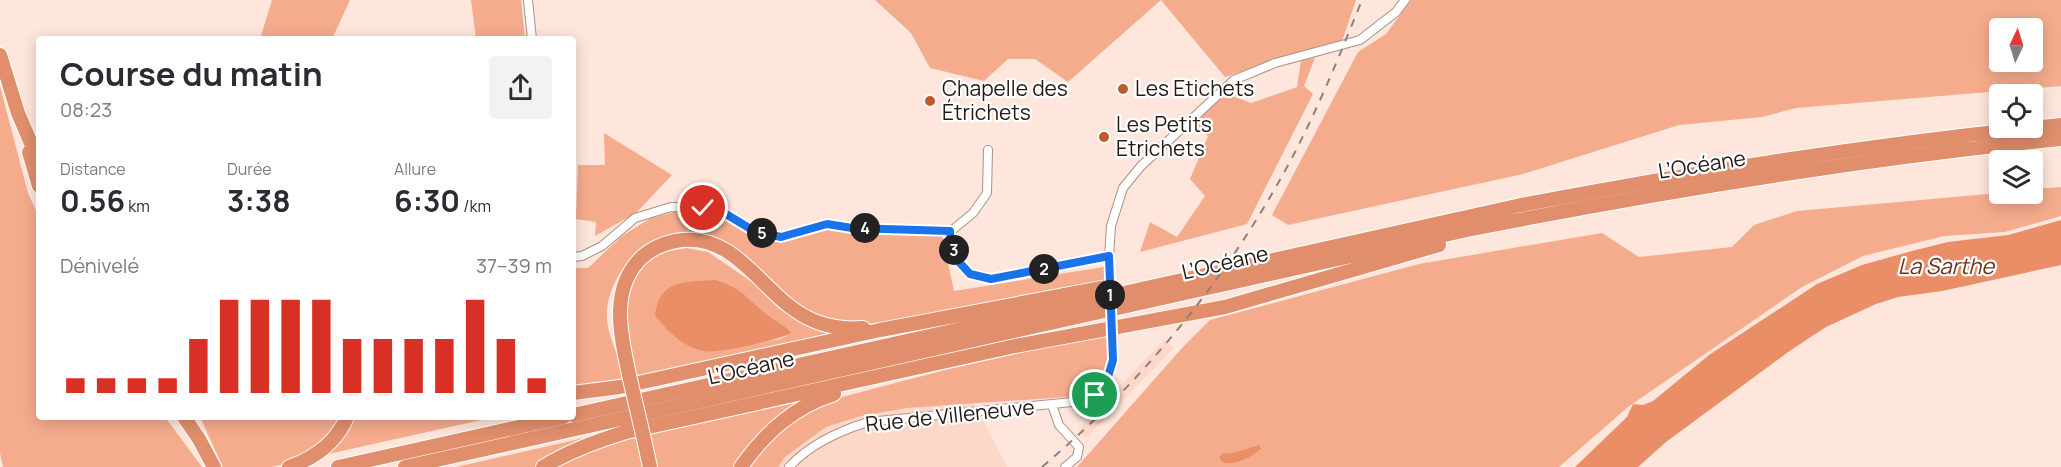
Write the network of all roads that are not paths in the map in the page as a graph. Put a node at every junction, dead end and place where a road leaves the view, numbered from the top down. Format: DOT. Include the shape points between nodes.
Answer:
graph roads {
  1 [pos="528,0"];
  2 [pos="1405,0"];
  3 [pos="532,36"];
  4 [pos="0,55"];
  5 [pos="18,112"];
  6 [pos="2061,125"];
  7 [pos="2061,139"];
  8 [pos="988,150"];
  9 [pos="36,155"];
  10 [pos="36,177"];
  11 [pos="1467,230"];
  12 [pos="950,231"];
  13 [pos="576,256"];
  14 [pos="1109,256"];
  15 [pos="1147,287"];
  16 [pos="880,330"];
  17 [pos="934,364"];
  18 [pos="576,393"];
  19 [pos="1052,405"];
  20 [pos="576,414"];
  21 [pos="177,420"];
  22 [pos="186,420"];
  23 [pos="196,420"];
  24 [pos="346,420"];
  25 [pos="550,420"];
  26 [pos="214,467"];
  27 [pos="289,467"];
  28 [pos="338,467"];
  29 [pos="405,467"];
  30 [pos="543,467"];
  31 [pos="650,467"];
  32 [pos="741,467"];
  33 [pos="789,467"];
  34 [pos="1065,467"];
  1 -- 3 [label="street"];
  2 -- 14 [label="street, Rue de Villeneuve" via="1360,40 1275,63 1234,80 1141,166 1123,188 1111,226"];
  4 -- 5 [label="highway"];
  5 -- 9 [label="highway"];
  5 -- 10 [label="highway"];
  6 -- 15 [label="highway, L’Océane" via="1747,164 1521,205"];
  7 -- 11 [label="highway, L’Océane" via="1744,180"];
  8 -- 12 [label="street" via="987,193 973,213"];
  11 -- 17 [label="highway" via="1452,242 1225,307"];
  11 -- 29 [label="highway, L’Océane"];
  12 -- 13 [label="street" via="827,224 781,237 754,231 721,211 671,207 635,218 602,246"];
  12 -- 14 [label="street" via="959,262 970,274 991,279"];
  14 -- 19 [label="street, Rue de Villeneuve, bridge" via="1111,371 1095,395 1083,401"];
  15 -- 16 [label="highway" via="1127,283"];
  15 -- 20 [label="highway, L’Océane"];
  16 -- 18 [label="highway" via="620,387"];
  16 -- 31 [label="highway, bridge" via="839,327 806,318 748,267 708,242 676,241 648,252 636,263 622,291 620,324"];
  17 -- 30 [label="highway" via="626,432 594,441"];
  17 -- 32 [label="highway" via="799,408 768,433"];
  19 -- 33 [label="street, Rue de Villeneuve" via="868,422 825,439"];
  19 -- 34 [label="street, Rue de Villeneuve" via="1059,425 1079,447 1077,457"];
  21 -- 26 [label="highway"];
  22 -- 26 [label="highway"];
  23 -- 26 [label="highway"];
  24 -- 27 [label="highway" via="339,434 324,449"];
  25 -- 28 [label="highway"];
}
